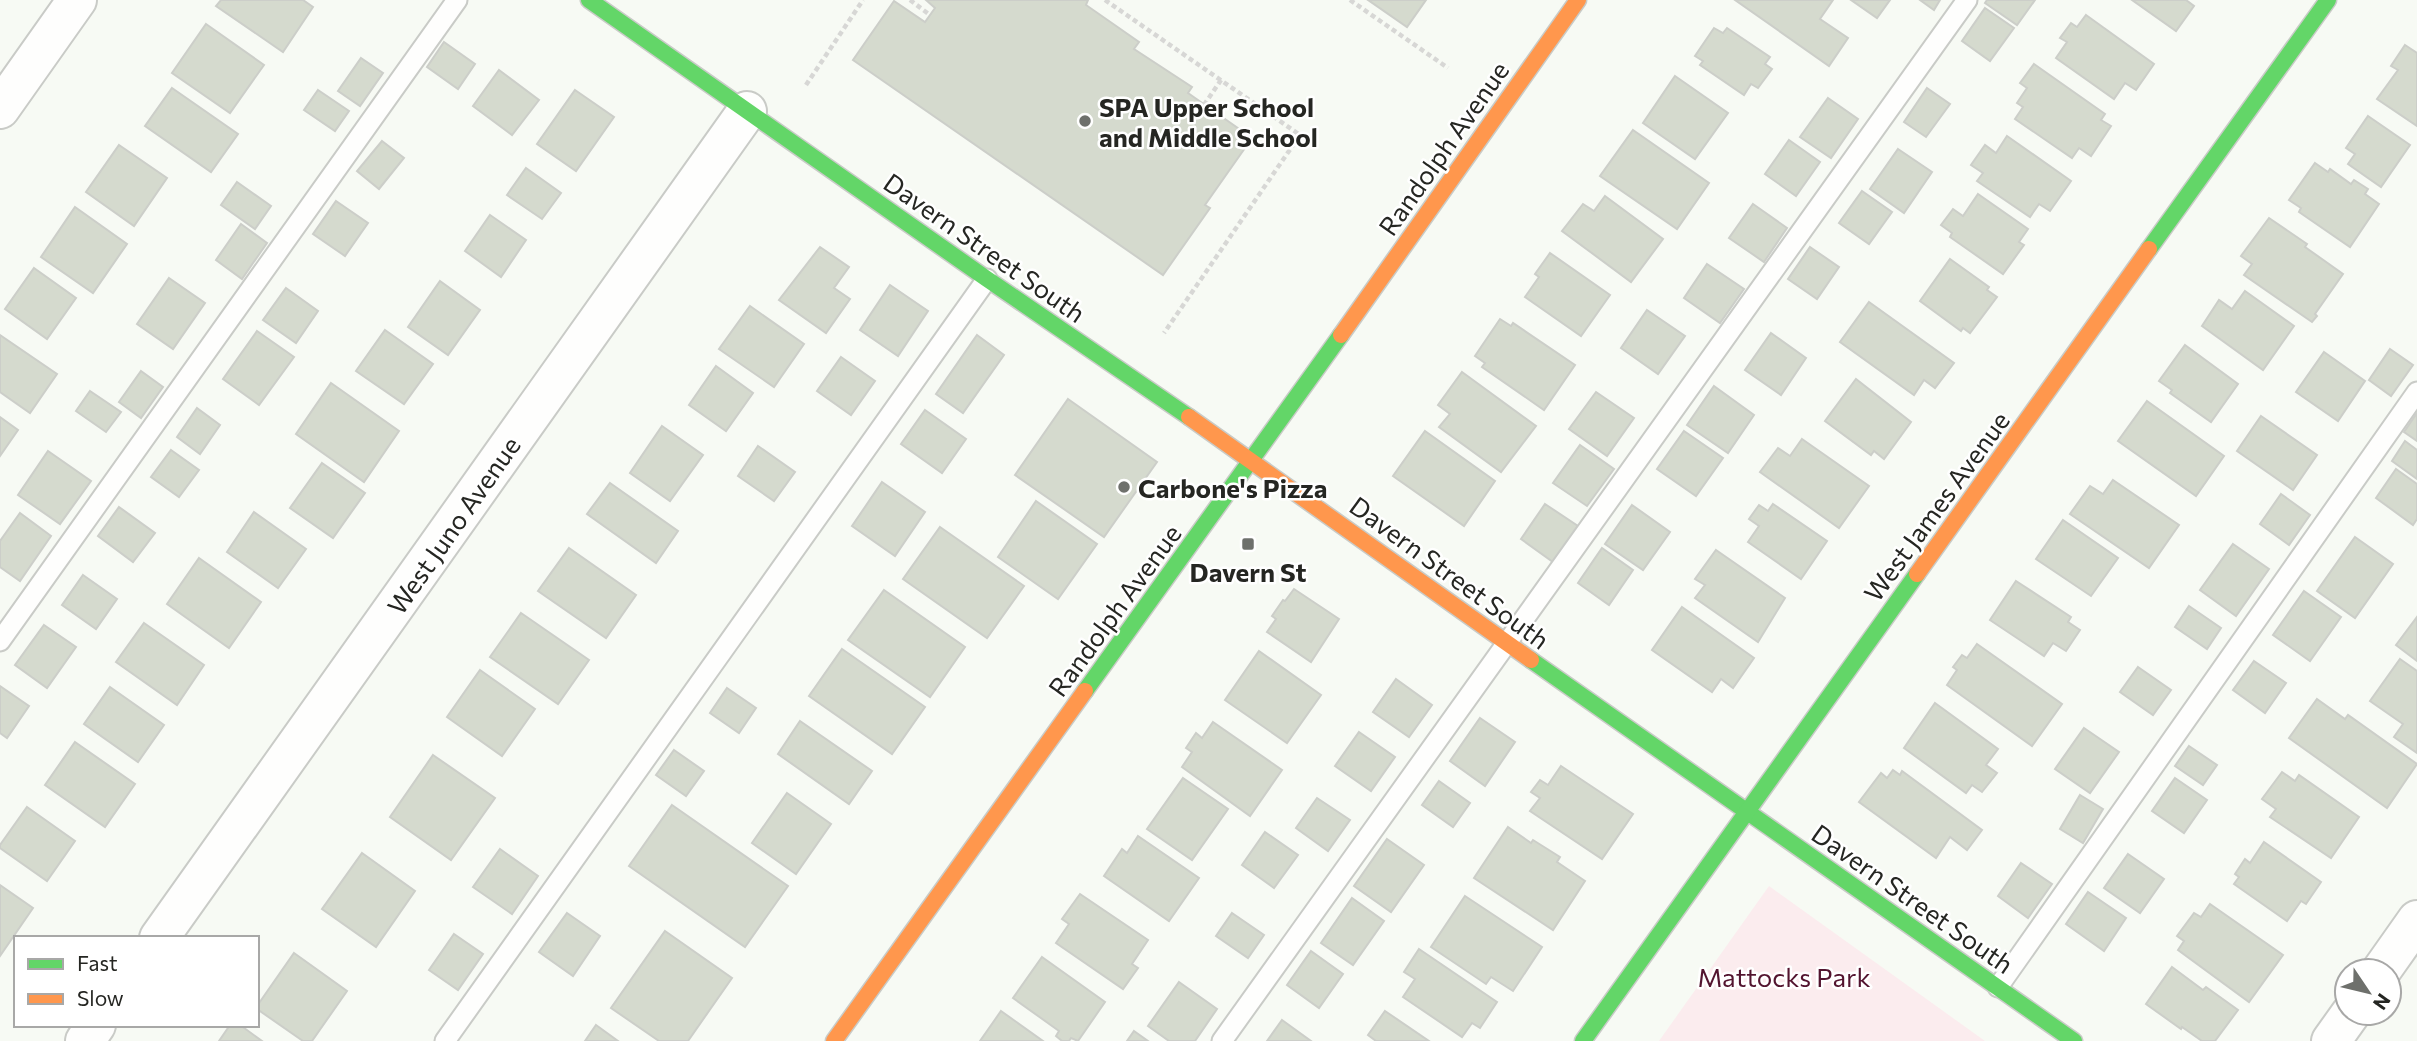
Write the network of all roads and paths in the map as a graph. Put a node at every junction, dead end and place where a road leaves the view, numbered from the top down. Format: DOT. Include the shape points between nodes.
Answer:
graph roads {
  1 [pos="77,0"];
  2 [pos="457,0"];
  3 [pos="589,0"];
  4 [pos="863,0"];
  5 [pos="909,0"];
  6 [pos="1105,0"];
  7 [pos="1350,0"];
  8 [pos="1577,0"];
  9 [pos="1967,0"];
  10 [pos="2328,0"];
  11 [pos="930,15"];
  12 [pos="1448,68"];
  13 [pos="1221,80"];
  14 [pos="806,85"];
  15 [pos="1204,105"];
  16 [pos="0,109"];
  17 [pos="747,111"];
  18 [pos="987,279"];
  19 [pos="1164,333"];
  20 [pos="2417,392"];
  21 [pos="1252,460"];
  22 [pos="0,641"];
  23 [pos="1506,643"];
  24 [pos="1748,812"];
  25 [pos="2417,920"];
  26 [pos="160,936"];
  27 [pos="2391,957"];
  28 [pos="1998,987"];
  29 [pos="445,1041"];
  30 [pos="834,1041"];
  31 [pos="1222,1041"];
  32 [pos="1583,1041"];
  33 [pos="2074,1041"];
  1 -- 16 [label="street"];
  2 -- 22 [label="lane"];
  3 -- 17 [label="street, Davern Street South"];
  4 -- 14 [label="path"];
  5 -- 11 [label="path"];
  6 -- 13 [label="path"];
  7 -- 12 [label="path"];
  8 -- 21 [label="street, Randolph Avenue"];
  9 -- 23 [label="lane"];
  10 -- 24 [label="street, West James Avenue"];
  13 -- 15 [label="path"];
  13 -- 19 [label="path" via="1300,135"];
  17 -- 18 [label="street, Davern Street South"];
  17 -- 26 [label="street, West Juno Avenue"];
  18 -- 21 [label="street, Davern Street South"];
  18 -- 29 [label="lane"];
  20 -- 28 [label="lane"];
  21 -- 23 [label="street, Davern Street South"];
  21 -- 30 [label="street, Randolph Avenue"];
  23 -- 24 [label="street, Davern Street South"];
  23 -- 31 [label="lane"];
  24 -- 28 [label="street, Davern Street South"];
  24 -- 32 [label="street, West James Avenue"];
  25 -- 27 [label="street"];
  28 -- 33 [label="street, Davern Street South"];
}
